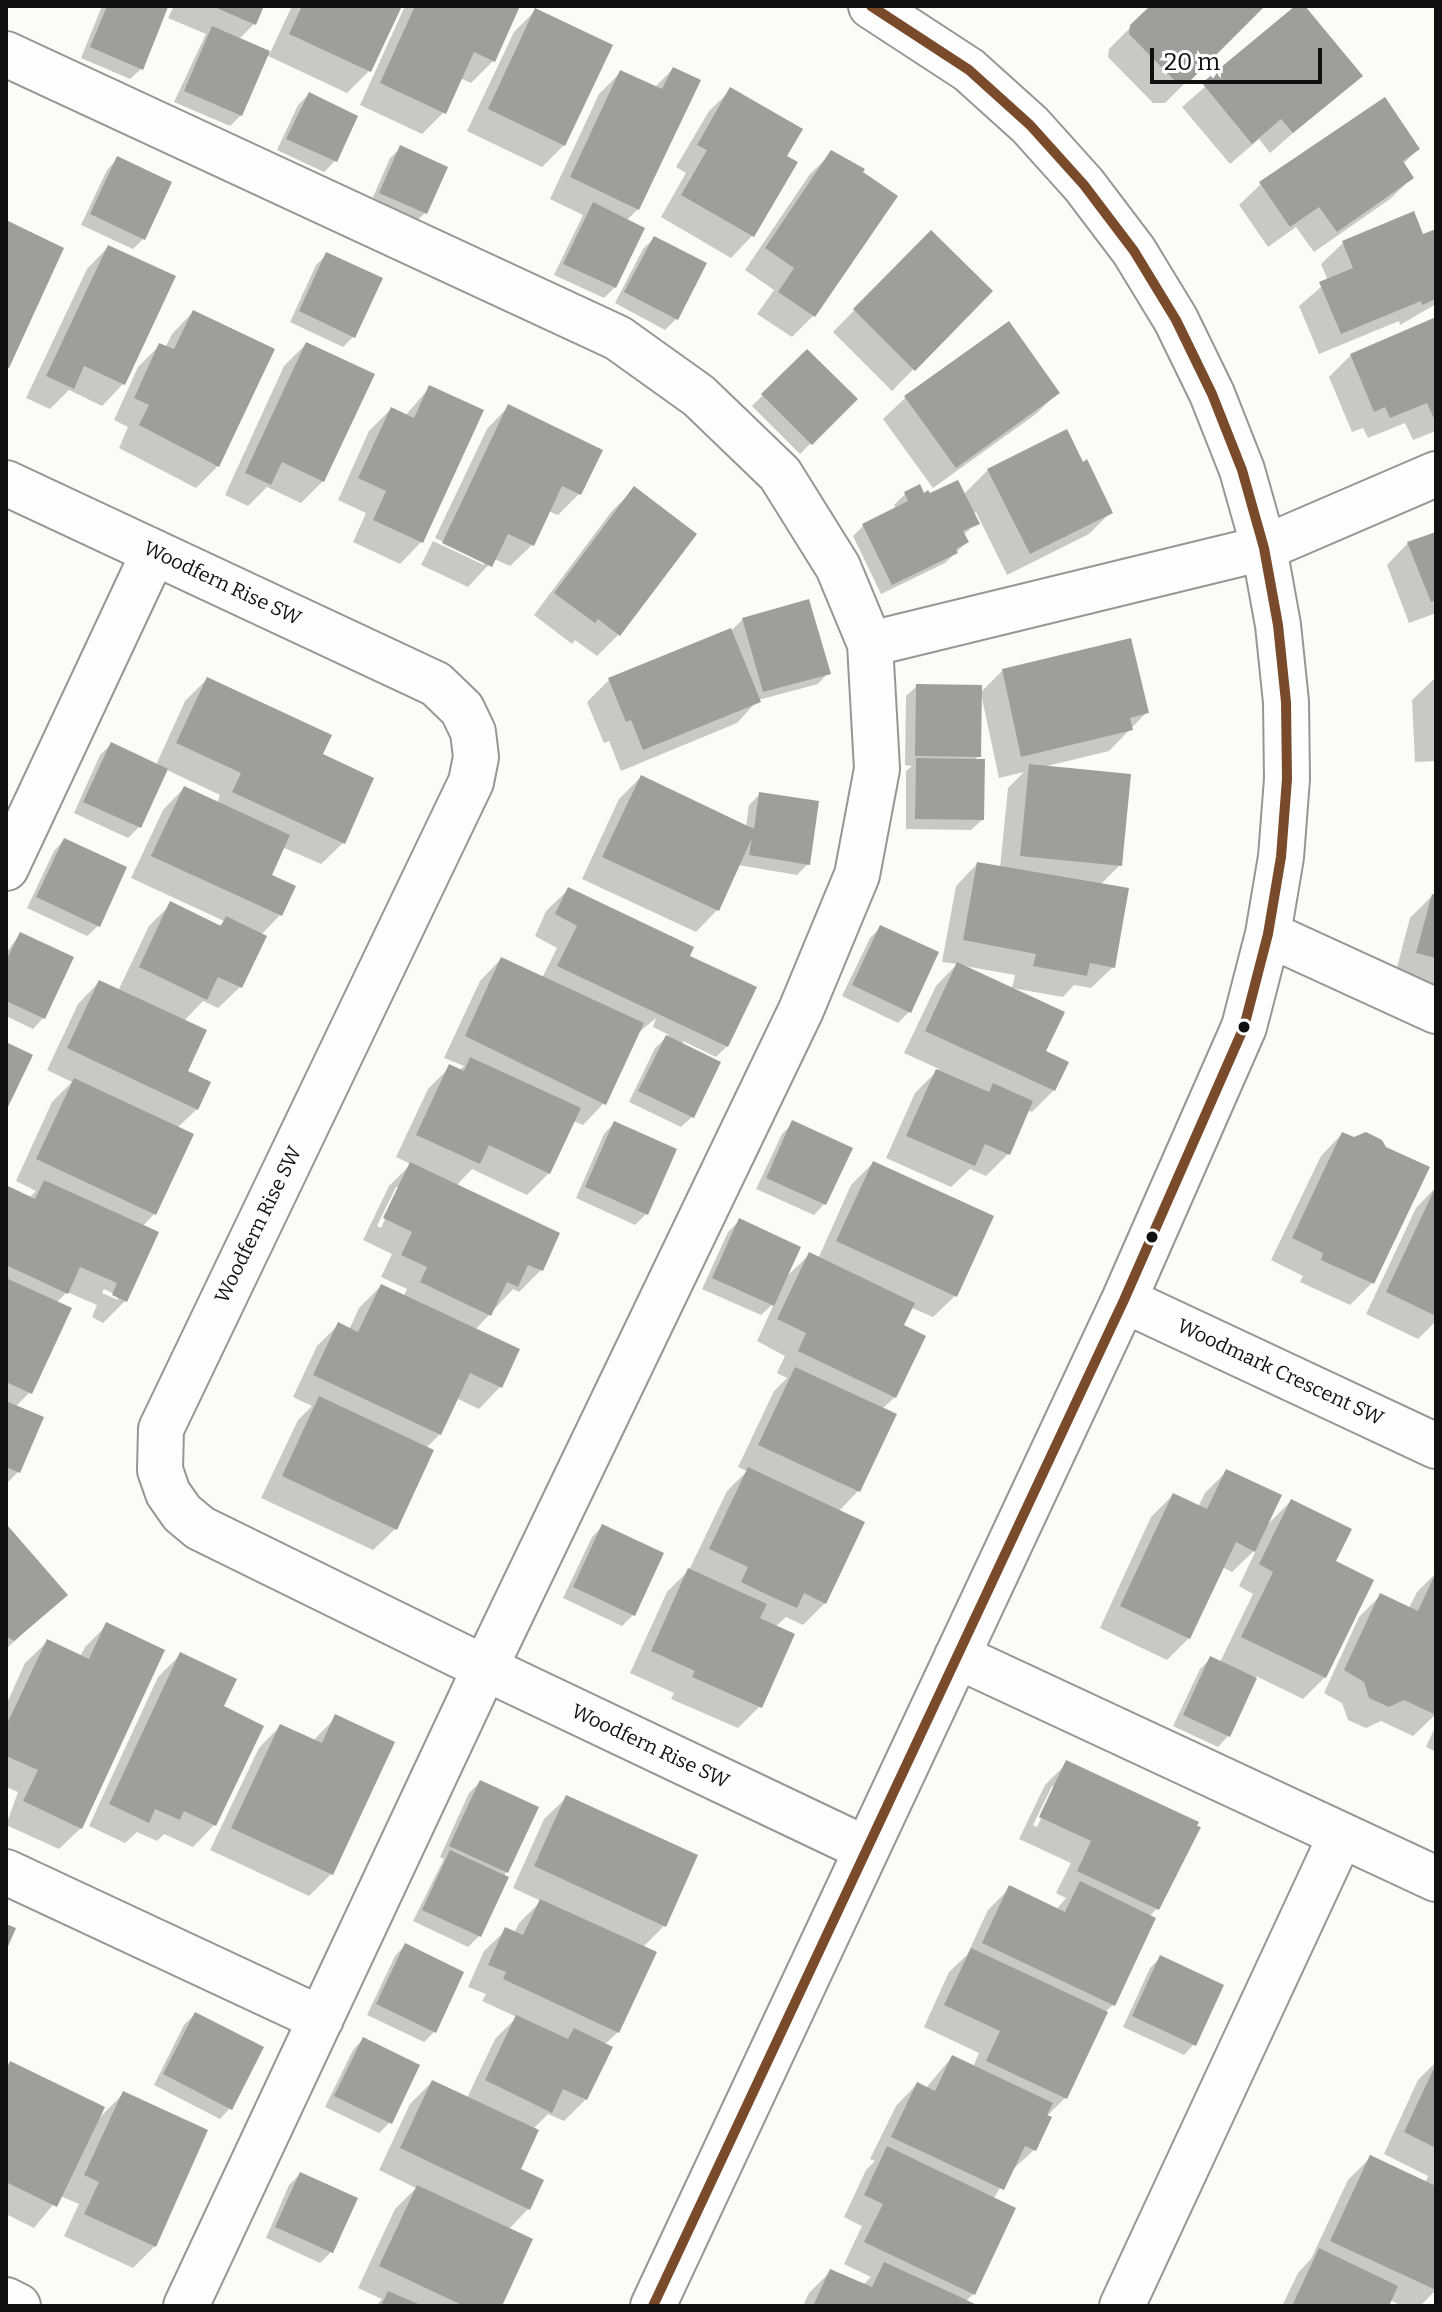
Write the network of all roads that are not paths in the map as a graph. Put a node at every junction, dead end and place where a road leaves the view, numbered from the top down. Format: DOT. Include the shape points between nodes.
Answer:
graph roads {
  1 [pos="871,6"];
  2 [pos="6,54"];
  3 [pos="1436,474"];
  4 [pos="6,483"];
  5 [pos="1264,548"];
  6 [pos="154,552"];
  7 [pos="870,644"];
  8 [pos="6,868"];
  9 [pos="1268,934"];
  10 [pos="1436,1011"];
  11 [pos="1124,1300"];
  12 [pos="1436,1446"];
  13 [pos="957,1656"];
  14 [pos="485,1668"];
  15 [pos="1341,1835"];
  16 [pos="866,1849"];
  17 [pos="6,1872"];
  18 [pos="1436,1879"];
  19 [pos="321,2019"];
  20 [pos="6,2300"];
  21 [pos="18,2306"];
  22 [pos="186,2306"];
  23 [pos="653,2306"];
  24 [pos="1122,2306"];
  1 -- 5 [label="street" via="969,70 1030,125 1134,251 1212,394 1242,470"];
  2 -- 7 [label="street" via="618,338 699,396 780,474 838,567"];
  3 -- 5 [label="street"];
  4 -- 6 [label="street, Woodfern Rise SW"];
  5 -- 7 [label="street"];
  5 -- 9 [label="street" via="1278,625 1287,733 1281,857"];
  6 -- 8 [label="street"];
  6 -- 14 [label="street, Woodfern Rise SW" via="436,684 462,709 473,732 471,782 161,1429 158,1449 168,1493 200,1528"];
  7 -- 14 [label="street" via="877,769 857,875 801,1010"];
  9 -- 10 [label="street"];
  9 -- 11 [label="street" via="1244,1027"];
  11 -- 12 [label="street, Woodmark Crescent SW"];
  11 -- 13 [label="street"];
  13 -- 15 [label="street"];
  13 -- 16 [label="street"];
  14 -- 16 [label="street, Woodfern Rise SW"];
  14 -- 19 [label="street"];
  15 -- 18 [label="street"];
  15 -- 24 [label="street"];
  16 -- 23 [label="street"];
  17 -- 19 [label="street"];
  19 -- 22 [label="street"];
  20 -- 21 [label="street"];
}
